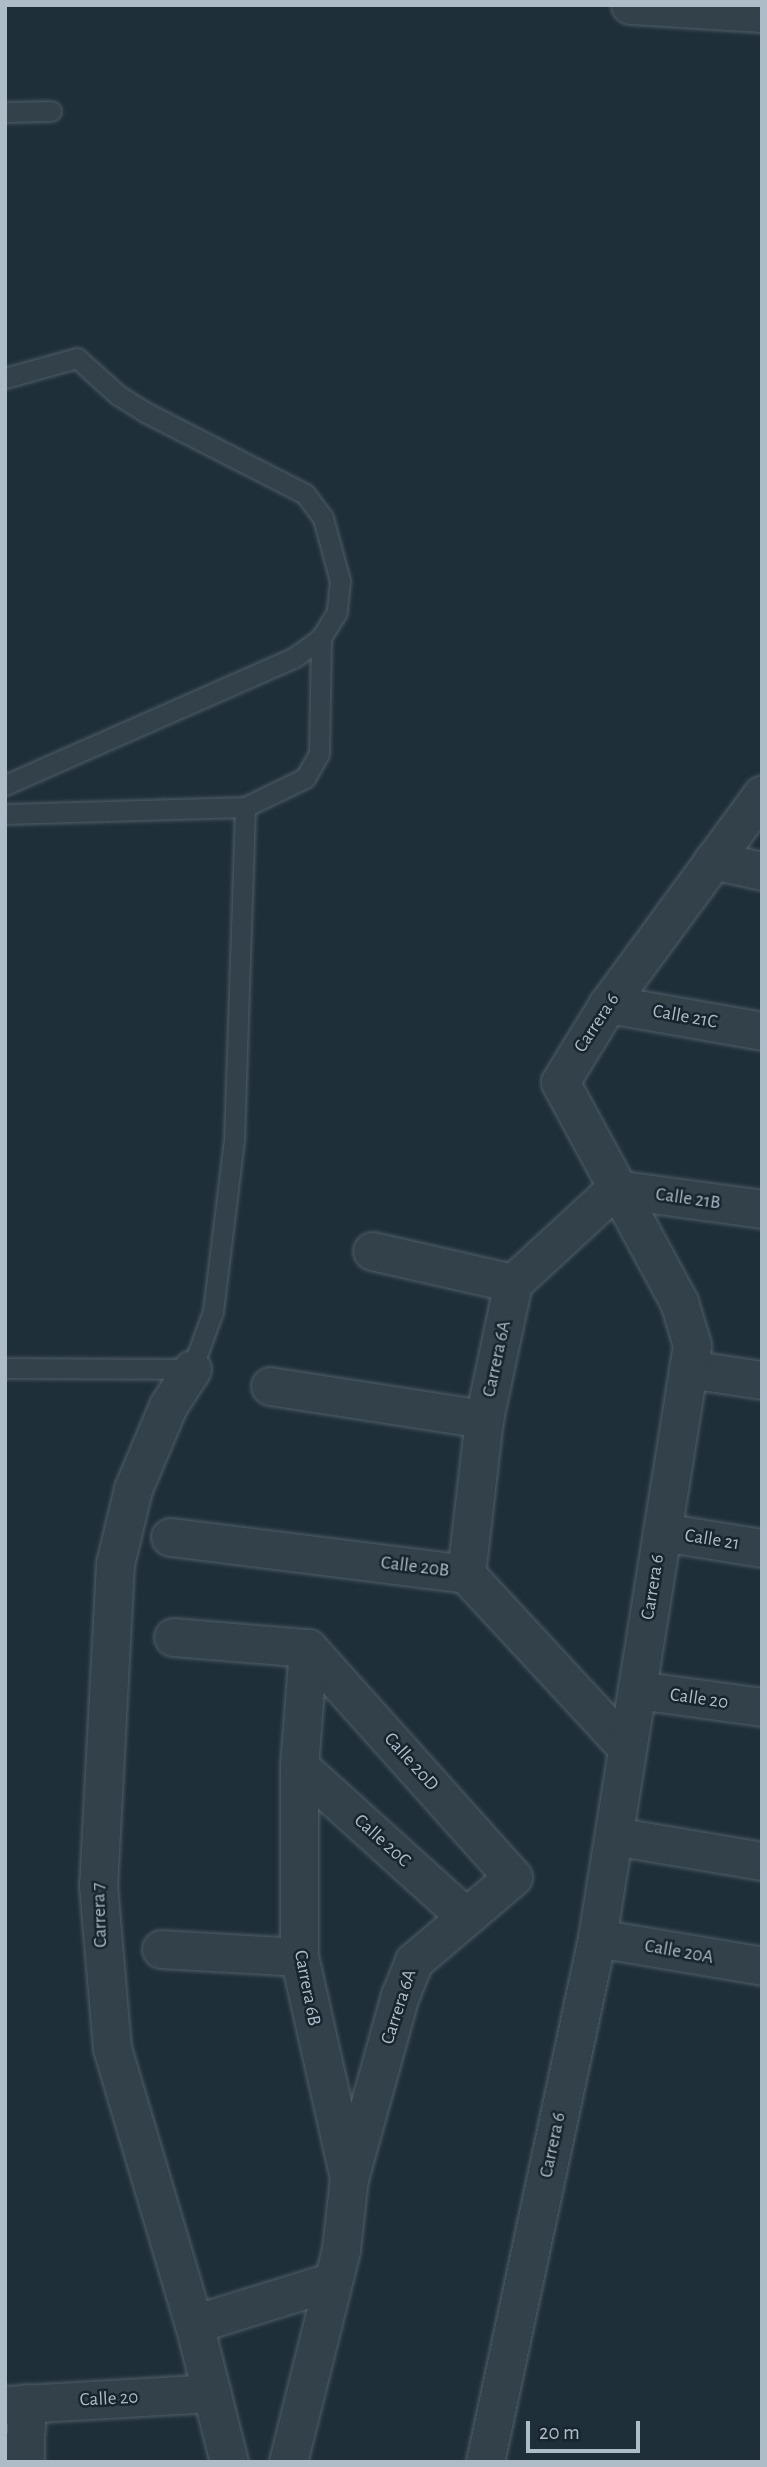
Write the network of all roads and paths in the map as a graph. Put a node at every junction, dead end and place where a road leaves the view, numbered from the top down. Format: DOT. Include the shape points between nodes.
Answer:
graph roads {
  1 [pos="630,5"];
  2 [pos="762,13"];
  3 [pos="51,111"];
  4 [pos="5,112"];
  5 [pos="5,378"];
  6 [pos="321,638"];
  7 [pos="5,785"];
  8 [pos="762,794"];
  9 [pos="245,807"];
  10 [pos="5,814"];
  11 [pos="713,860"];
  12 [pos="762,871"];
  13 [pos="608,1004"];
  14 [pos="762,1031"];
  15 [pos="615,1189"];
  16 [pos="762,1209"];
  17 [pos="372,1251"];
  18 [pos="513,1283"];
  19 [pos="5,1368"];
  20 [pos="192,1369"];
  21 [pos="688,1369"];
  22 [pos="762,1380"];
  23 [pos="270,1386"];
  24 [pos="484,1419"];
  25 [pos="662,1532"];
  26 [pos="170,1537"];
  27 [pos="762,1548"];
  28 [pos="466,1574"];
  29 [pos="173,1637"];
  30 [pos="308,1648"];
  31 [pos="637,1690"];
  32 [pos="762,1707"];
  33 [pos="627,1748"];
  34 [pos="299,1766"];
  35 [pos="614,1836"];
  36 [pos="762,1861"];
  37 [pos="513,1877"];
  38 [pos="465,1916"];
  39 [pos="597,1938"];
  40 [pos="161,1949"];
  41 [pos="299,1957"];
  42 [pos="762,1966"];
  43 [pos="349,2178"];
  44 [pos="333,2281"];
  45 [pos="194,2324"];
  46 [pos="212,2393"];
  47 [pos="15,2404"];
  48 [pos="26,2462"];
  49 [pos="229,2462"];
  50 [pos="288,2462"];
  51 [pos="485,2462"];
  1 -- 2 [label="street"];
  3 -- 4 [label="lane"];
  5 -- 6 [label="lane" via="77,358 145,412 305,494 323,518 340,581 337,612"];
  6 -- 7 [label="lane" via="293,658"];
  6 -- 9 [label="lane" via="319,754 305,778"];
  8 -- 11 [label="street, Carrera 6"];
  9 -- 10 [label="lane"];
  9 -- 20 [label="lane" via="234,1141 213,1311"];
  11 -- 12 [label="street"];
  11 -- 13 [label="street, Carrera 6"];
  13 -- 14 [label="street, Calle 21C"];
  13 -- 15 [label="street, Carrera 6" via="560,1082"];
  15 -- 16 [label="street, Calle 21B"];
  15 -- 18 [label="street"];
  15 -- 21 [label="street, Carrera 6" via="679,1303 692,1345"];
  17 -- 18 [label="street"];
  18 -- 24 [label="street, Carrera 6A"];
  19 -- 20 [label="lane"];
  20 -- 45 [label="street, Carrera 7" via="168,1406 134,1489 115,1564 98,1885 112,2048"];
  21 -- 22 [label="street"];
  21 -- 25 [label="street, Carrera 6"];
  23 -- 24 [label="street"];
  24 -- 28 [label="street, Carrera 6A"];
  25 -- 27 [label="street, Calle 21"];
  25 -- 31 [label="street, Carrera 6"];
  26 -- 28 [label="street, Calle 20B"];
  28 -- 33 [label="street, Calle 20B"];
  29 -- 30 [label="street"];
  30 -- 34 [label="street, Carrera 6B"];
  30 -- 37 [label="street, Calle 20D"];
  31 -- 32 [label="street, Calle 20"];
  31 -- 33 [label="street, Carrera 6"];
  33 -- 35 [label="street, Carrera 6"];
  34 -- 38 [label="street, Calle 20C"];
  34 -- 41 [label="street, Carrera 6B"];
  35 -- 36 [label="street"];
  35 -- 39 [label="street, Carrera 6"];
  37 -- 38 [label="street, Carrera 6A"];
  38 -- 43 [label="street, Carrera 6A" via="414,1961 400,1995"];
  39 -- 42 [label="street, Calle 20A"];
  39 -- 51 [label="street, Carrera 6"];
  40 -- 41 [label="street"];
  41 -- 43 [label="street, Carrera 6B"];
  43 -- 44 [label="street, Carrera 6B"];
  44 -- 45 [label="street"];
  44 -- 50 [label="street, Carrera 6B"];
  45 -- 46 [label="street, Carrera 7"];
  46 -- 47 [label="street, Calle 20"];
  46 -- 49 [label="street, Carrera 7"];
  47 -- 48 [label="street"];
}
